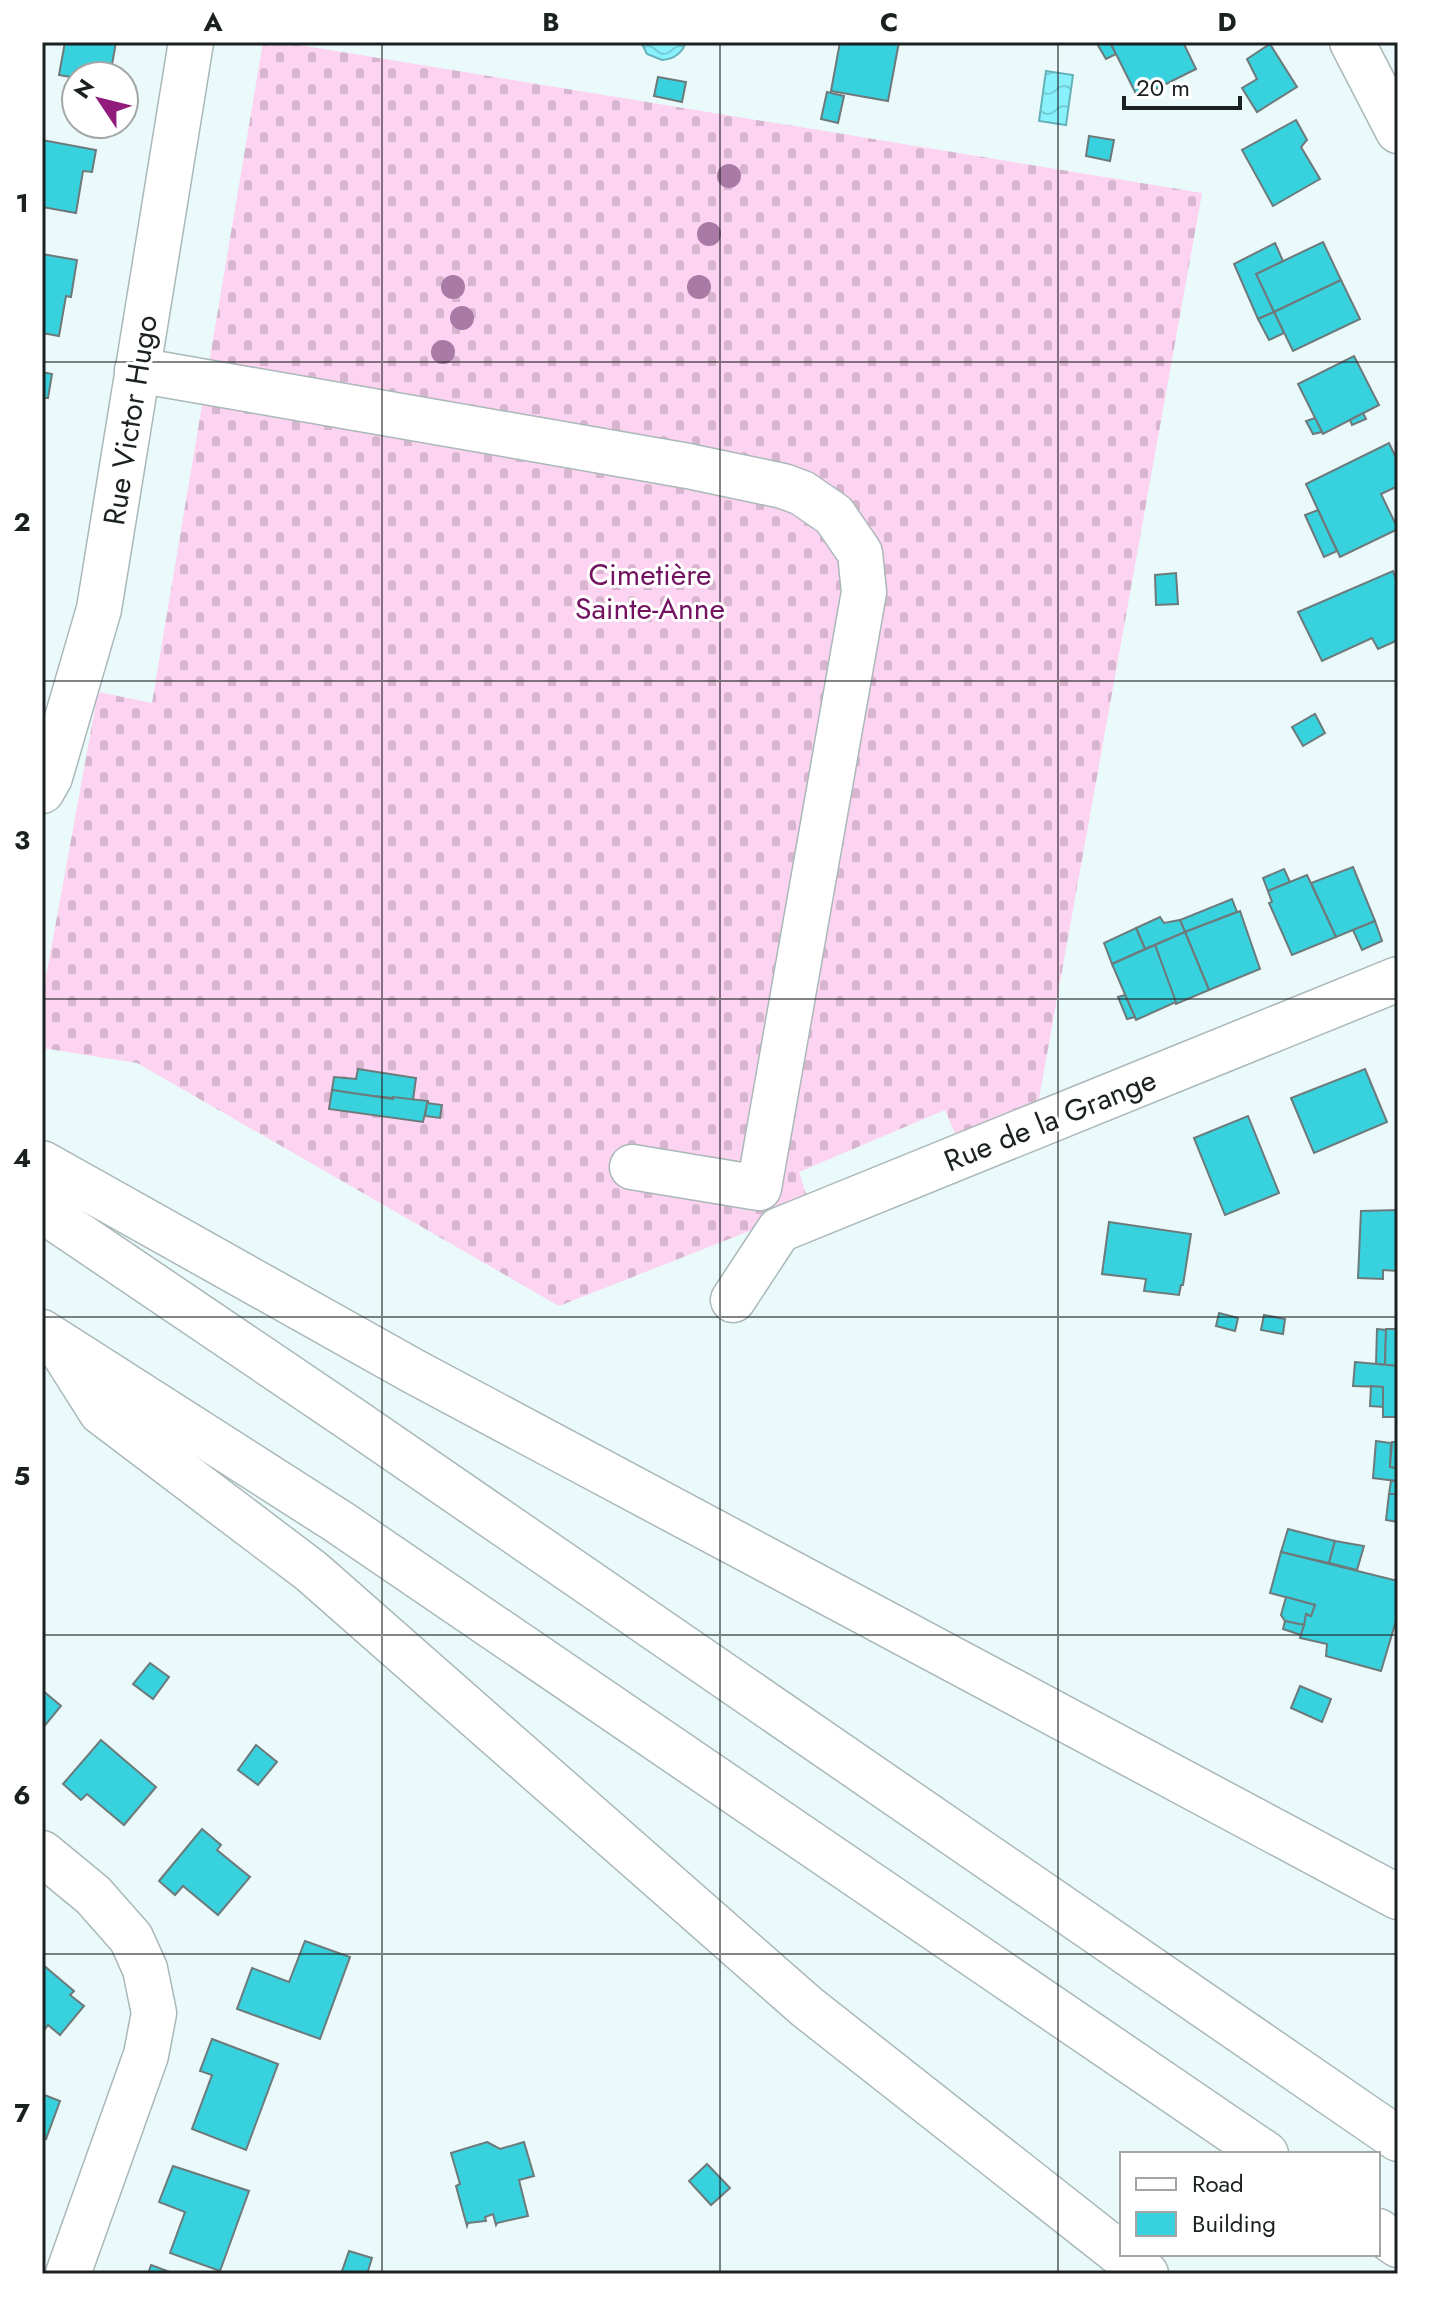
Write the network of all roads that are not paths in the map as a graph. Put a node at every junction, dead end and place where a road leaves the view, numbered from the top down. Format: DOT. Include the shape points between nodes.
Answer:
graph roads {
  1 [pos="191,42"];
  2 [pos="1352,42"];
  3 [pos="1398,131"];
  4 [pos="137,370"];
  5 [pos="42,791"];
  6 [pos="1398,979"];
  7 [pos="42,1163"];
  8 [pos="632,1167"];
  9 [pos="759,1188"];
  10 [pos="42,1210"];
  11 [pos="779,1230"];
  12 [pos="733,1300"];
  13 [pos="49,1336"];
  14 [pos="42,1853"];
  15 [pos="1398,1896"];
  16 [pos="1398,2139"];
  17 [pos="1263,2152"];
  18 [pos="1380,2232"];
  19 [pos="1398,2245"];
  20 [pos="1120,2254"];
  21 [pos="1123,2256"];
  22 [pos="68,2274"];
  23 [pos="1146,2274"];
  1 -- 4 [label="main road, Rue Victor Hugo"];
  2 -- 3 [label="main road"];
  4 -- 5 [label="main road, Rue Victor Hugo" via="99,609"];
  4 -- 9 [label="main road" via="715,471 802,493 834,515 860,553 864,592"];
  6 -- 11 [label="main road, Rue de la Grange"];
  7 -- 15 [label="main road" via="413,1371"];
  8 -- 9 [label="main road"];
  9 -- 11 [label="main road"];
  10 -- 16 [label="main road"];
  11 -- 12 [label="main road"];
  13 -- 17 [label="main road" via="339,1522"];
  13 -- 20 [label="main road" via="101,1412 311,1571 807,2007"];
  14 -- 22 [label="main road" via="93,1895 131,1938 148,1978 154,2013 146,2055"];
  18 -- 19 [label="main road"];
  21 -- 23 [label="main road"];
}
